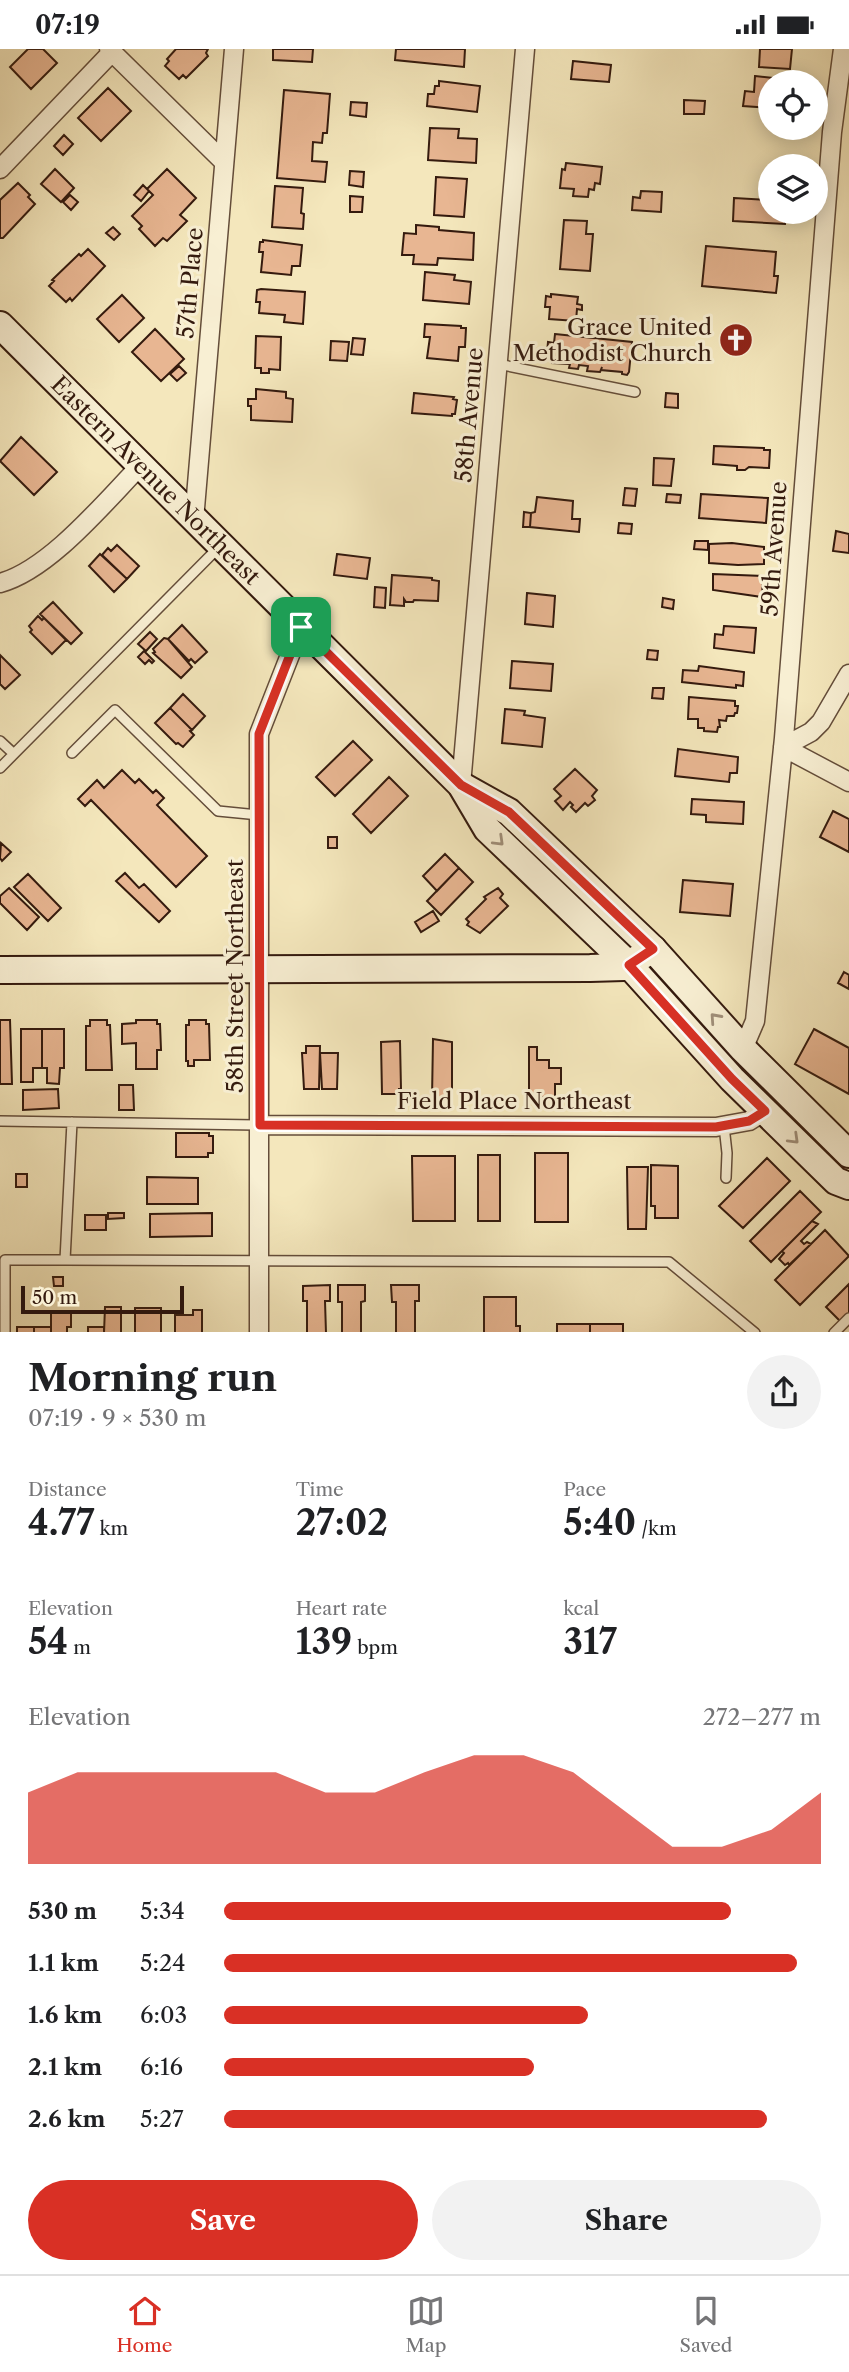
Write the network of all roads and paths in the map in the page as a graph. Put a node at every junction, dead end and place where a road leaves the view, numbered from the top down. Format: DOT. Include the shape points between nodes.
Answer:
graph roads {
  1 [pos="234,49"];
  2 [pos="525,49"];
  3 [pos="843,49"];
  4 [pos="111,50"];
  5 [pos="224,162"];
  6 [pos="0,169"];
  7 [pos="0,325"];
  8 [pos="498,364"];
  9 [pos="635,392"];
  10 [pos="140,466"];
  11 [pos="194,520"];
  12 [pos="220,547"];
  13 [pos="0,583"];
  14 [pos="301,627"];
  15 [pos="849,674"];
  16 [pos="0,741"];
  17 [pos="783,747"];
  18 [pos="72,753"];
  19 [pos="14,754"];
  20 [pos="0,768"];
  21 [pos="849,782"];
  22 [pos="461,785"];
  23 [pos="259,815"];
  24 [pos="653,949"];
  25 [pos="629,965"];
  26 [pos="0,970"];
  27 [pos="259,970"];
  28 [pos="743,1049"];
  29 [pos="765,1111"];
  30 [pos="0,1121"];
  31 [pos="72,1122"];
  32 [pos="260,1125"];
  33 [pos="724,1126"];
  34 [pos="849,1154"];
  35 [pos="726,1178"];
  36 [pos="849,1186"];
  37 [pos="65,1260"];
  38 [pos="259,1260"];
  39 [pos="849,1318"];
  40 [pos="5,1332"];
  41 [pos="259,1332"];
  42 [pos="755,1332"];
  43 [pos="834,1332"];
  1 -- 5 [label="street, 57th Place"];
  2 -- 8 [label="street, 58th Avenue"];
  3 -- 17 [label="street, 59th Avenue" via="832,132"];
  4 -- 5 [label="street"];
  4 -- 6 [label="street"];
  5 -- 11 [label="street, 57th Place"];
  7 -- 10 [label="main road, Eastern Avenue Northeast"];
  8 -- 9 [label="lane"];
  8 -- 22 [label="street, 58th Avenue"];
  10 -- 11 [label="main road, Eastern Avenue Northeast"];
  10 -- 13 [label="street" via="48,558 27,573"];
  11 -- 12 [label="main road, Eastern Avenue Northeast"];
  12 -- 14 [label="main road, Eastern Avenue Northeast"];
  12 -- 19 [label="lane"];
  14 -- 22 [label="main road, Eastern Avenue Northeast"];
  14 -- 23 [label="street, 58th Street Northeast" via="259,734"];
  15 -- 17 [label="street" via="821,722"];
  16 -- 19 [label="lane"];
  17 -- 21 [label="street"];
  17 -- 28 [label="street, 59th Avenue" via="755,1021"];
  18 -- 23 [label="lane" via="116,710 218,811"];
  19 -- 20 [label="lane"];
  22 -- 24 [label="main road, Eastern Avenue Northeast" via="509,812"];
  22 -- 25 [label="main road, Eastern Avenue Northeast, one-way" via="487,829"];
  23 -- 27 [label="street, 58th Street Northeast"];
  24 -- 25 [label="main road"];
  28 -- 24 [label="main road, Eastern Avenue Northeast, one-way"];
  25 -- 27 [label="main road"];
  25 -- 29 [label="main road, Eastern Avenue Northeast"];
  26 -- 27 [label="main road"];
  27 -- 32 [label="street, 58th Street Northeast"];
  28 -- 34 [label="main road, Eastern Avenue Northeast"];
  29 -- 33 [label="street, Field Place Northeast" via="749,1121"];
  29 -- 36 [label="main road, Eastern Avenue Northeast, one-way" via="836,1181"];
  30 -- 31 [label="lane"];
  31 -- 32 [label="lane"];
  31 -- 37 [label="lane"];
  32 -- 33 [label="street, Field Place Northeast"];
  32 -- 38 [label="street, 58th Street Northeast"];
  33 -- 35 [label="lane"];
  37 -- 38 [label="lane"];
  37 -- 40 [label="lane" via="5,1260"];
  38 -- 41 [label="street, 58th Street Northeast"];
  38 -- 42 [label="lane" via="669,1262"];
  39 -- 43 [label="lane"];
}
